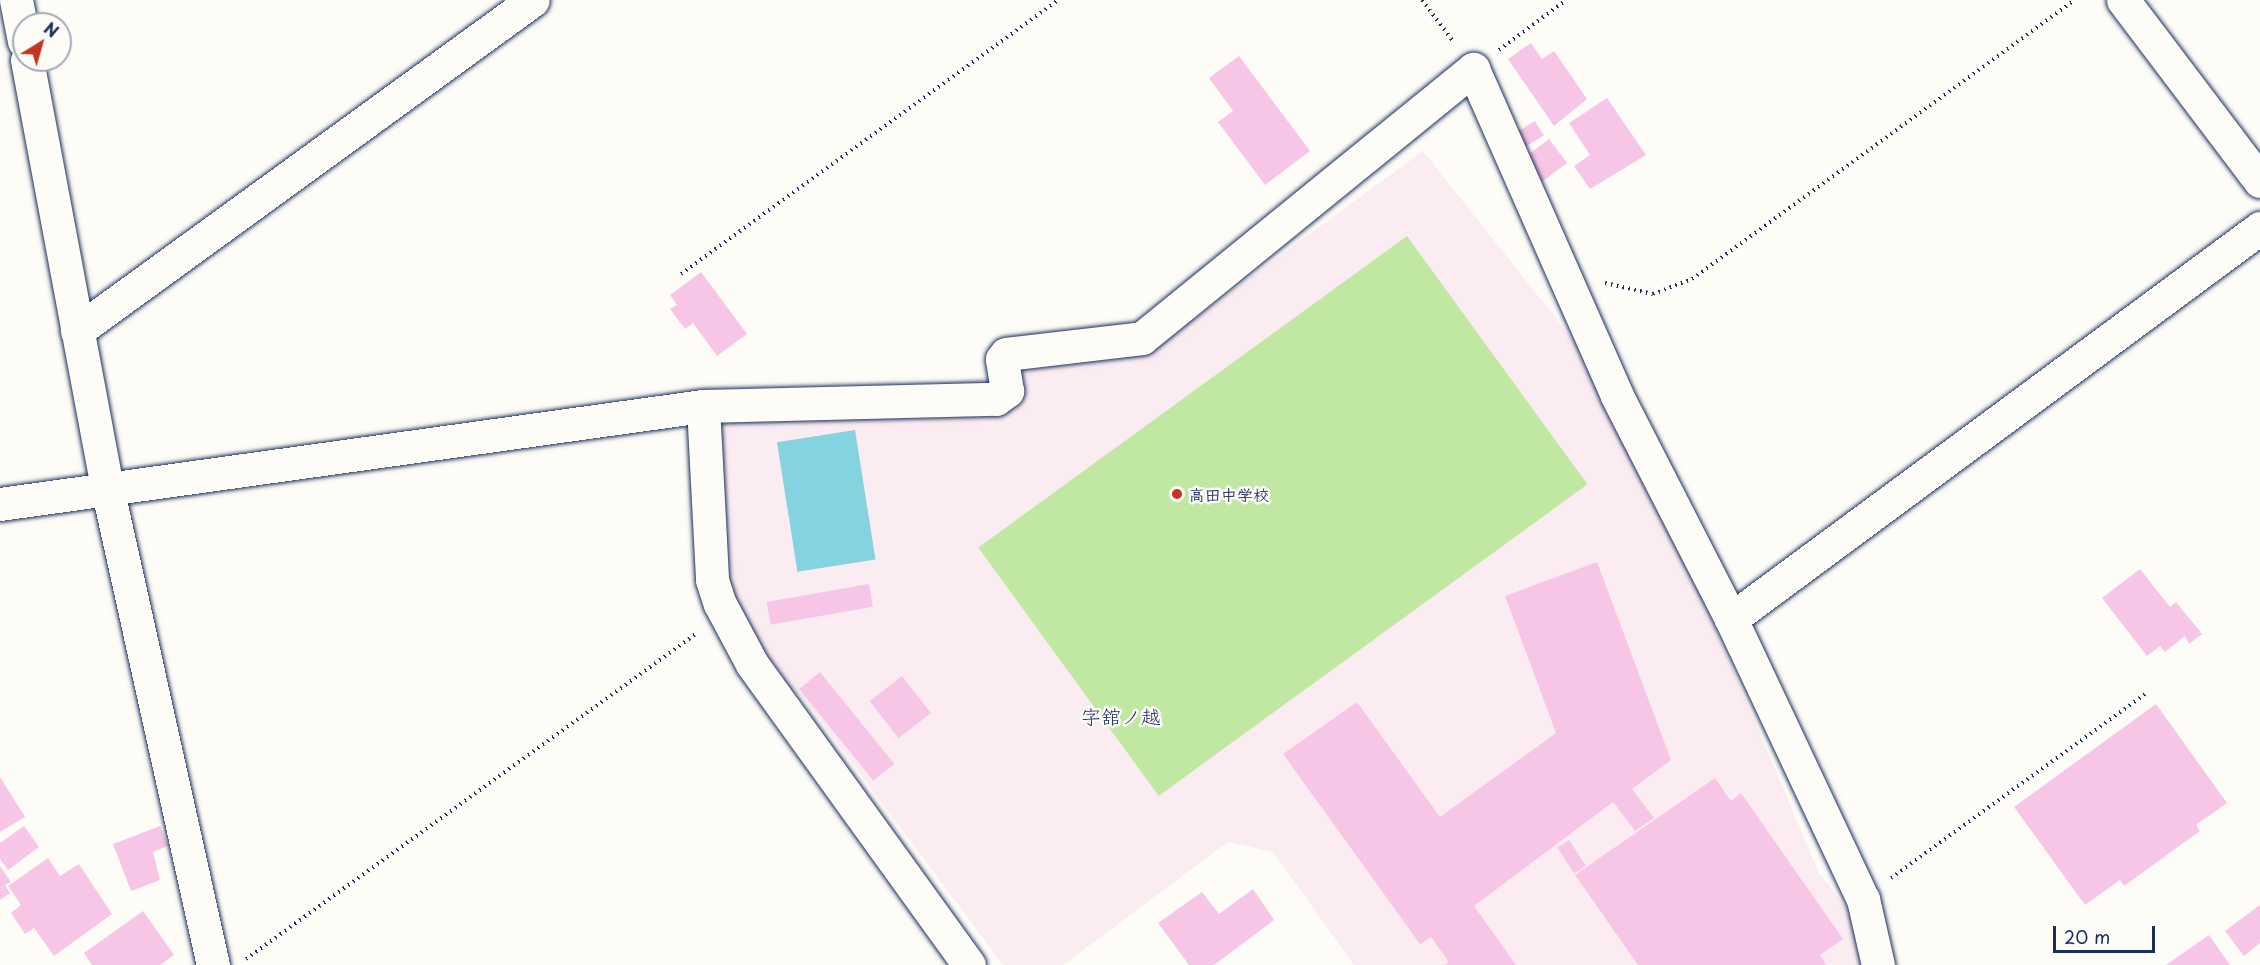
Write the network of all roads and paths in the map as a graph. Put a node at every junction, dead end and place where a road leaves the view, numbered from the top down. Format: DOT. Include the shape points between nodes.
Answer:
graph roads {
  1 [pos="533,0"];
  2 [pos="1058,0"];
  3 [pos="1422,0"];
  4 [pos="1566,0"];
  5 [pos="2074,0"];
  6 [pos="2123,0"];
  7 [pos="1473,69"];
  8 [pos="29,72"];
  9 [pos="2260,182"];
  10 [pos="2260,228"];
  11 [pos="681,274"];
  12 [pos="1574,297"];
  13 [pos="77,331"];
  14 [pos="703,406"];
  15 [pos="107,487"];
  16 [pos="0,504"];
  17 [pos="725,614"];
  18 [pos="1731,619"];
  19 [pos="2148,692"];
  20 [pos="1863,899"];
  21 [pos="213,965"];
  22 [pos="238,965"];
  23 [pos="969,965"];
  24 [pos="1878,965"];
  1 -- 13 [label="street"];
  2 -- 11 [label="path"];
  3 -- 7 [label="path"];
  4 -- 7 [label="path"];
  5 -- 12 [label="path" via="1692,279 1653,294 1604,283"];
  6 -- 9 [label="street"];
  7 -- 12 [label="street"];
  7 -- 14 [label="street" via="1142,338 1006,354 1002,367 1007,391 996,399"];
  8 -- 13 [label="street"];
  10 -- 18 [label="street"];
  12 -- 18 [label="street" via="1617,396"];
  13 -- 15 [label="street"];
  14 -- 15 [label="street"];
  14 -- 17 [label="street" via="712,580"];
  15 -- 16 [label="street"];
  15 -- 21 [label="street"];
  17 -- 22 [label="path"];
  17 -- 23 [label="street" via="752,663"];
  18 -- 20 [label="street"];
  19 -- 20 [label="path"];
  20 -- 24 [label="street"];
}
